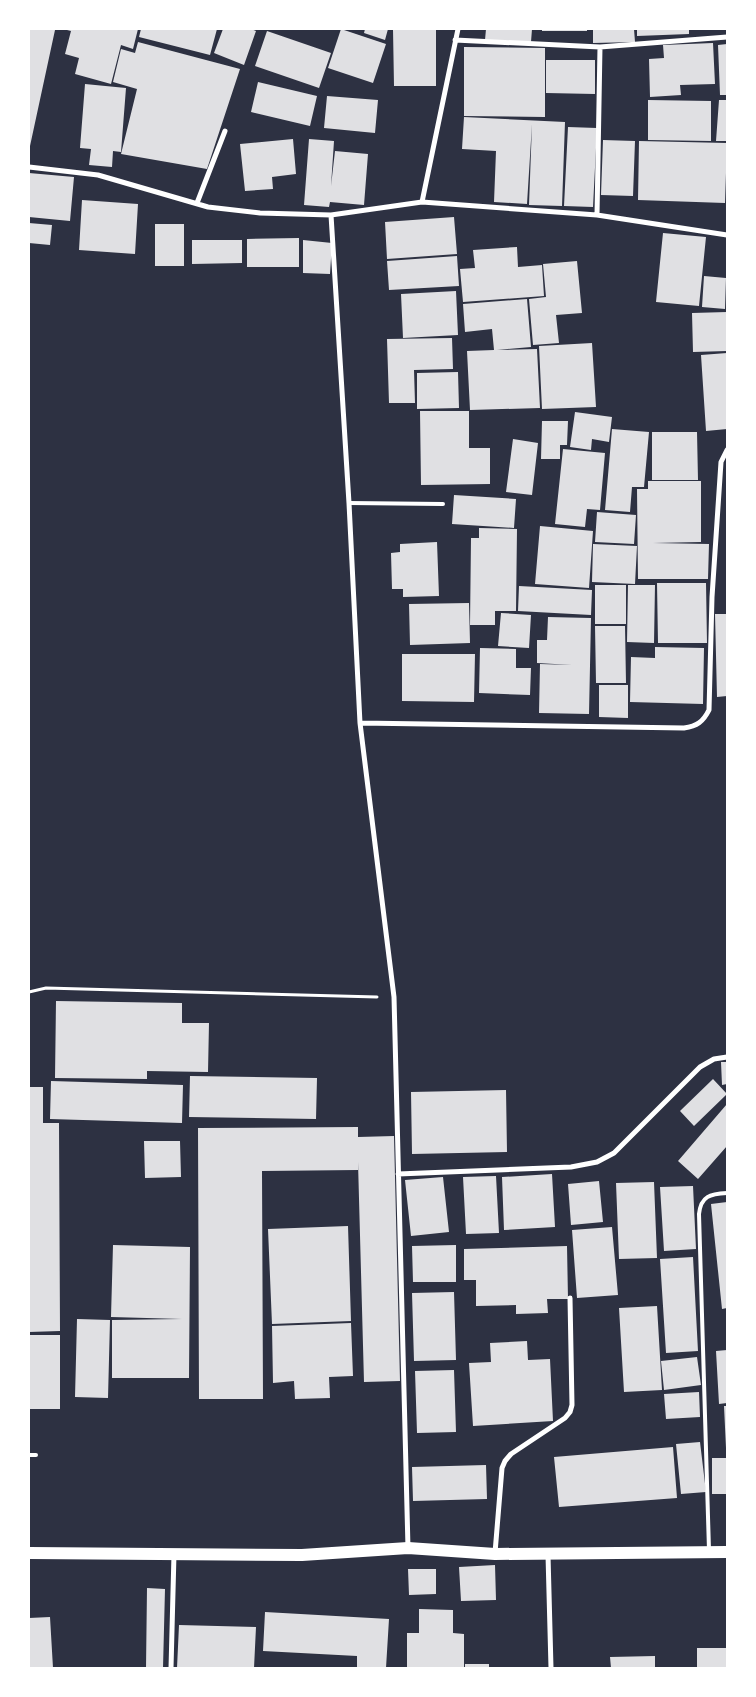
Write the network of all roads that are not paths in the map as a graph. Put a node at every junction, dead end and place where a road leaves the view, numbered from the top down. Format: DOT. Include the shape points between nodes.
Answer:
graph roads {
  1 [pos="458,29"];
  2 [pos="727,37"];
  3 [pos="455,40"];
  4 [pos="600,47"];
  5 [pos="225,131"];
  6 [pos="29,167"];
  7 [pos="422,202"];
  8 [pos="197,203"];
  9 [pos="331,215"];
  10 [pos="597,215"];
  11 [pos="727,234"];
  12 [pos="727,450"];
  13 [pos="349,503"];
  14 [pos="443,504"];
  15 [pos="360,723"];
  16 [pos="727,1057"];
  17 [pos="398,1174"];
  18 [pos="727,1193"];
  19 [pos="570,1298"];
  20 [pos="29,1455"];
  21 [pos="36,1455"];
  22 [pos="408,1548"];
  23 [pos="709,1552"];
  24 [pos="727,1552"];
  25 [pos="29,1553"];
  26 [pos="174,1554"];
  27 [pos="495,1554"];
  28 [pos="548,1554"];
  29 [pos="172,1668"];
  30 [pos="551,1668"];
  1 -- 3 [label="street"];
  2 -- 4 [label="street"];
  3 -- 4 [label="street"];
  3 -- 7 [label="street"];
  4 -- 10 [label="street"];
  5 -- 8 [label="street"];
  6 -- 8 [label="street" via="98,175"];
  7 -- 9 [label="street"];
  7 -- 10 [label="street"];
  8 -- 9 [label="street" via="260,213"];
  9 -- 13 [label="street"];
  10 -- 11 [label="street"];
  12 -- 15 [label="street" via="721,462 709,710 696,726"];
  13 -- 14 [label="lane"];
  13 -- 15 [label="street"];
  15 -- 17 [label="street" via="394,997"];
  16 -- 17 [label="street" via="714,1059 700,1067 614,1153 597,1162 571,1167"];
  17 -- 22 [label="street"];
  18 -- 23 [label="lane" via="706,1198 700,1203 699,1214"];
  19 -- 27 [label="street" via="570,1412 505,1460"];
  20 -- 21 [label="lane"];
  22 -- 26 [label="main road" via="302,1555"];
  22 -- 27 [label="main road"];
  23 -- 24 [label="main road"];
  23 -- 28 [label="main road"];
  25 -- 26 [label="main road"];
  26 -- 29 [label="street"];
  27 -- 28 [label="main road"];
  28 -- 30 [label="street"];
}
